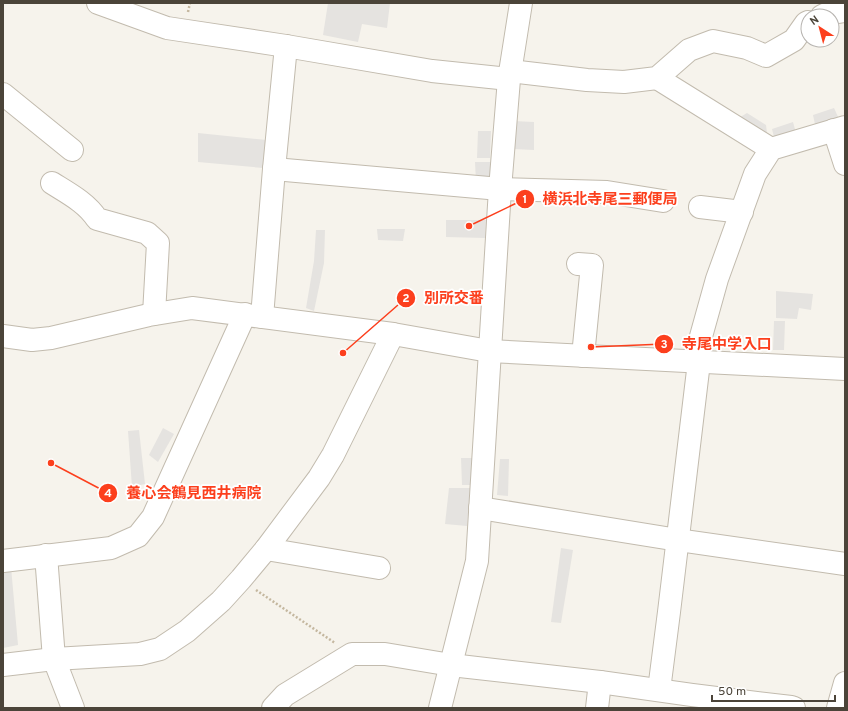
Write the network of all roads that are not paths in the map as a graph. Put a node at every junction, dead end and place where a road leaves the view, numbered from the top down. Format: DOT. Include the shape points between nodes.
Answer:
graph roads {
  1 [pos="98,3"];
  2 [pos="520,3"];
  3 [pos="147,12"];
  4 [pos="800,32"];
  5 [pos="286,46"];
  6 [pos="509,75"];
  7 [pos="657,78"];
  8 [pos="3,94"];
  9 [pos="840,129"];
  10 [pos="771,149"];
  11 [pos="72,150"];
  12 [pos="845,164"];
  13 [pos="274,169"];
  14 [pos="52,183"];
  15 [pos="500,189"];
  16 [pos="663,201"];
  17 [pos="700,207"];
  18 [pos="742,212"];
  19 [pos="578,264"];
  20 [pos="154,314"];
  21 [pos="253,316"];
  22 [pos="393,334"];
  23 [pos="3,336"];
  24 [pos="489,352"];
  25 [pos="583,356"];
  26 [pos="699,362"];
  27 [pos="845,369"];
  28 [pos="480,508"];
  29 [pos="678,540"];
  30 [pos="266,549"];
  31 [pos="46,555"];
  32 [pos="3,561"];
  33 [pos="845,564"];
  34 [pos="379,568"];
  35 [pos="54,659"];
  36 [pos="3,665"];
  37 [pos="451,665"];
  38 [pos="600,682"];
  39 [pos="845,683"];
  40 [pos="659,690"];
  41 [pos="73,708"];
  42 [pos="273,708"];
  43 [pos="440,708"];
  44 [pos="597,708"];
  45 [pos="794,708"];
  46 [pos="838,708"];
  1 -- 3 [label="street"];
  2 -- 6 [label="street"];
  3 -- 5 [label="street" via="167,28"];
  4 -- 7 [label="street" via="794,40 766,56 747,48 713,41 689,50"];
  5 -- 6 [label="street" via="432,71"];
  5 -- 13 [label="street"];
  6 -- 7 [label="street" via="624,82"];
  6 -- 15 [label="street"];
  7 -- 10 [label="street"];
  8 -- 11 [label="street"];
  9 -- 10 [label="street"];
  9 -- 12 [label="street"];
  10 -- 18 [label="street" via="755,174"];
  13 -- 15 [label="street"];
  13 -- 21 [label="street"];
  14 -- 20 [label="street" via="78,199 97,219 147,233 158,243"];
  15 -- 16 [label="street" via="606,192"];
  15 -- 24 [label="street"];
  17 -- 18 [label="street"];
  18 -- 26 [label="street" via="717,279 700,340"];
  19 -- 25 [label="street" via="592,265"];
  20 -- 21 [label="street" via="192,308"];
  20 -- 23 [label="street" via="51,338 32,340"];
  21 -- 22 [label="street"];
  21 -- 31 [label="street" via="153,517 138,536 111,548"];
  22 -- 24 [label="street"];
  22 -- 30 [label="street" via="333,455"];
  24 -- 25 [label="street"];
  24 -- 28 [label="street"];
  25 -- 26 [label="street"];
  26 -- 27 [label="street"];
  26 -- 29 [label="street"];
  28 -- 29 [label="street"];
  28 -- 37 [label="street" via="477,561"];
  29 -- 33 [label="street"];
  29 -- 40 [label="street"];
  30 -- 34 [label="street"];
  30 -- 35 [label="street" via="221,601 187,631 160,649 140,654"];
  31 -- 32 [label="street"];
  31 -- 35 [label="street"];
  35 -- 36 [label="street"];
  35 -- 41 [label="street"];
  37 -- 38 [label="street"];
  37 -- 42 [label="street" via="385,654 352,654 285,696"];
  37 -- 43 [label="street"];
  38 -- 40 [label="street"];
  38 -- 44 [label="street"];
  39 -- 46 [label="street"];
  40 -- 45 [label="street"];
}
